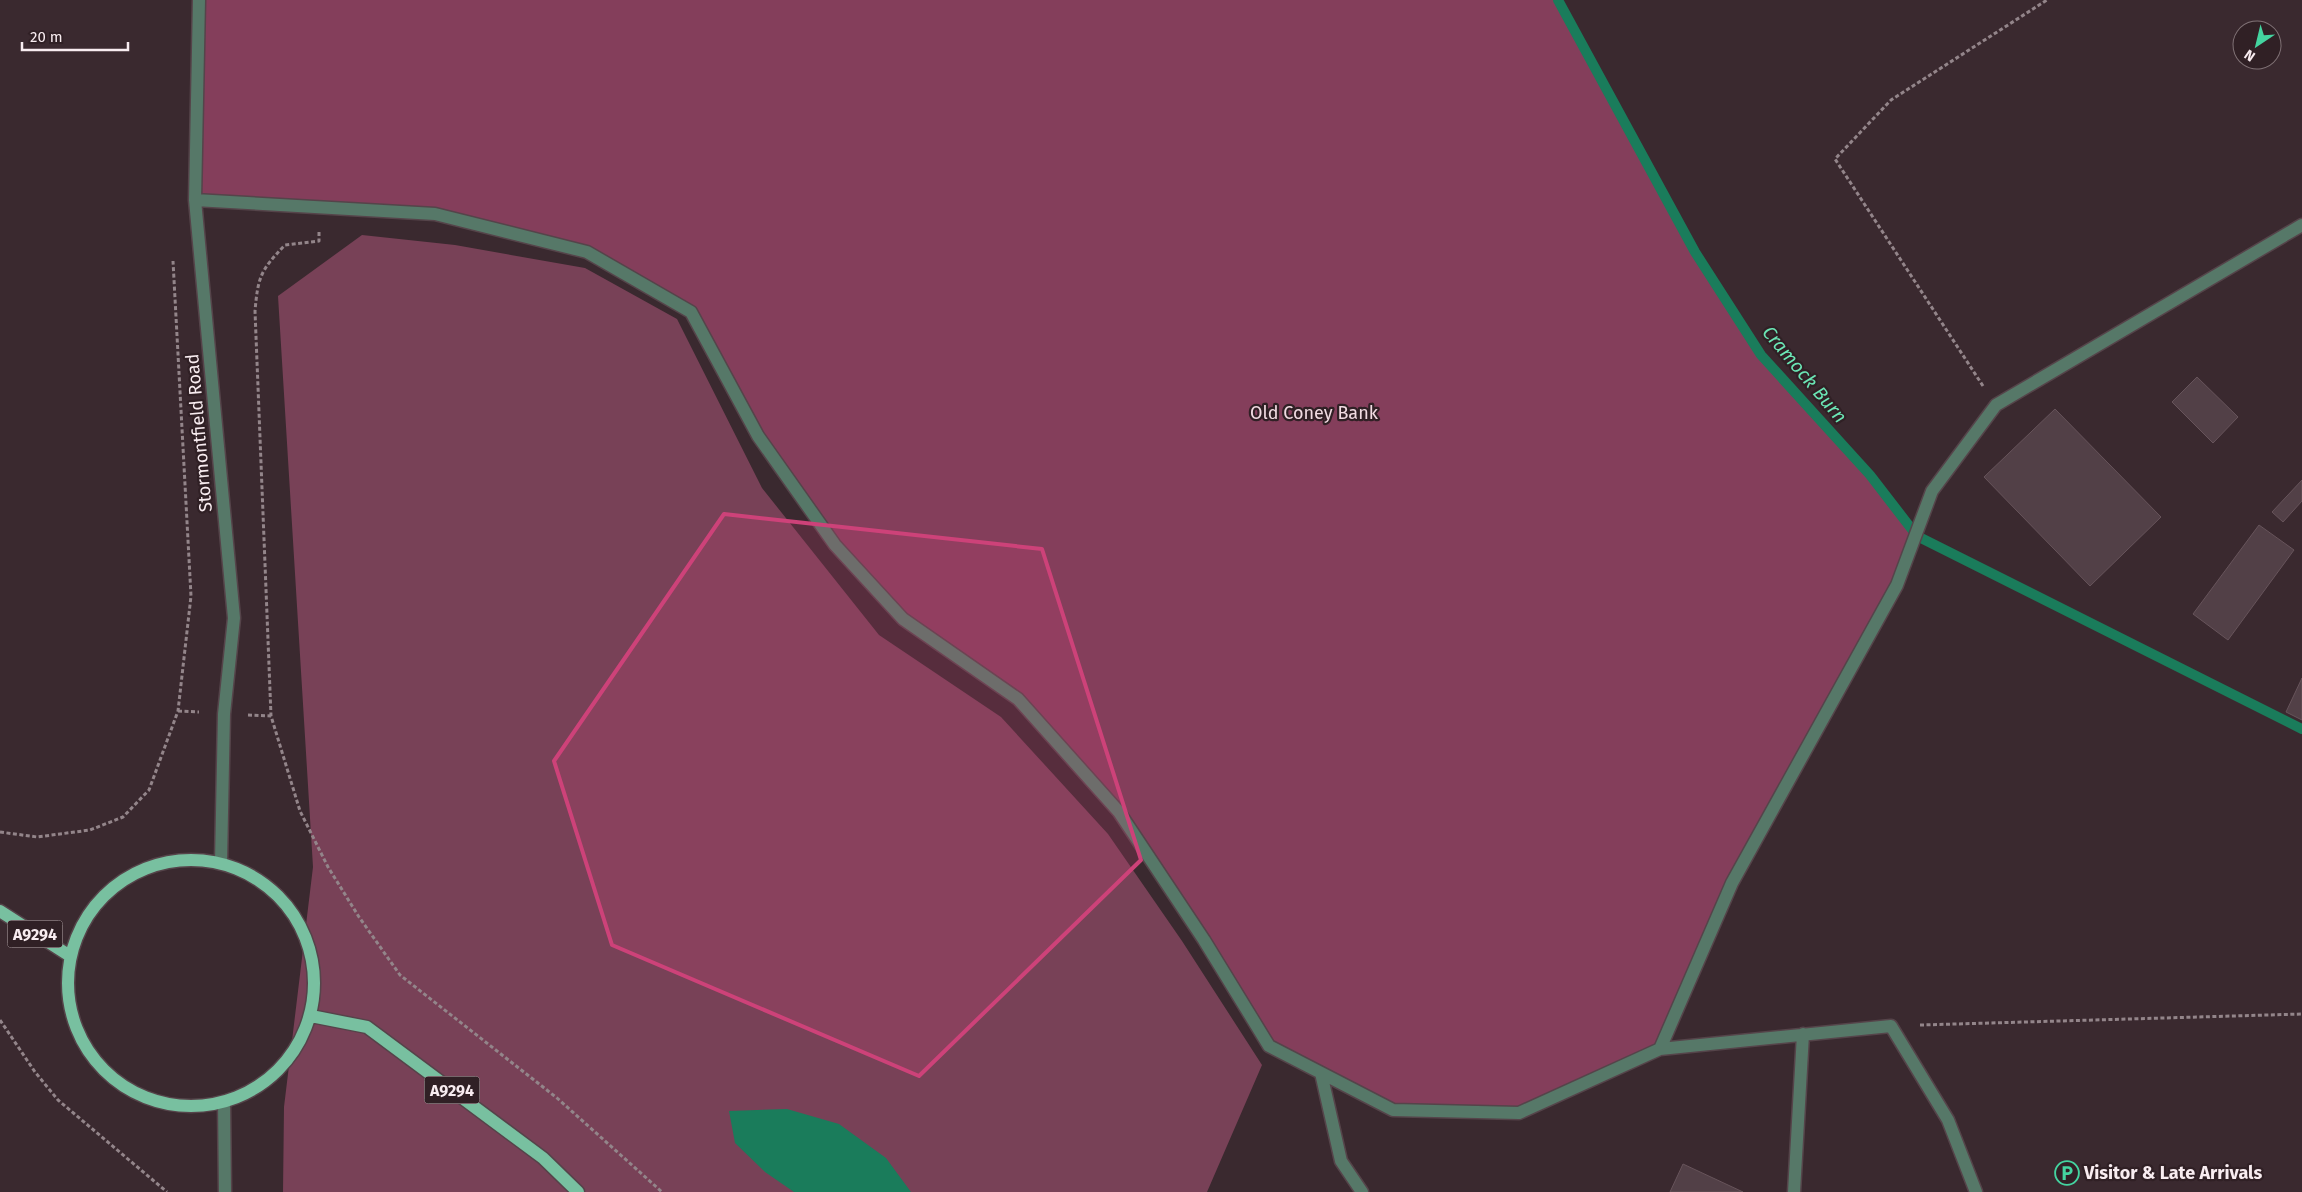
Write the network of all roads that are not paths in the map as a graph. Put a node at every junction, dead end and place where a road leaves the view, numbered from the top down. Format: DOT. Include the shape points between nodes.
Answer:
graph roads {
  1 [pos="199,0"];
  2 [pos="195,200"];
  3 [pos="2302,226"];
  4 [pos="221,862"];
  5 [pos="0,912"];
  6 [pos="70,956"];
  7 [pos="312,1016"];
  8 [pos="1803,1034"];
  9 [pos="1660,1049"];
  10 [pos="1321,1073"];
  11 [pos="224,1103"];
  12 [pos="225,1192"];
  13 [pos="578,1192"];
  14 [pos="1362,1192"];
  15 [pos="1794,1192"];
  16 [pos="1976,1192"];
  1 -- 2 [label="street, Stormontfield Road"];
  2 -- 4 [label="street, Stormontfield Road" via="234,618 224,714"];
  2 -- 10 [label="street" via="435,214 587,252 691,312 758,436 835,545 903,619 1018,699 1119,812 1204,940 1268,1046"];
  3 -- 9 [label="street" via="1996,405 1932,492 1897,585 1732,883"];
  4 -- 6 [label="main road" via="182,859 144,868 110,889 84,919"];
  4 -- 7 [label="main road" via="257,878 287,904 307,938 315,976"];
  5 -- 6 [label="main road, A9294"];
  6 -- 11 [label="main road" via="67,995 79,1036 104,1071 139,1096 181,1107"];
  7 -- 11 [label="main road" via="293,1054 263,1085"];
  7 -- 13 [label="main road, A9294" via="367,1027 543,1158"];
  8 -- 9 [label="street"];
  8 -- 15 [label="street"];
  8 -- 16 [label="street" via="1891,1026 1948,1120"];
  9 -- 10 [label="street" via="1519,1113 1393,1110"];
  10 -- 14 [label="street" via="1342,1161"];
  11 -- 12 [label="street"];
}
